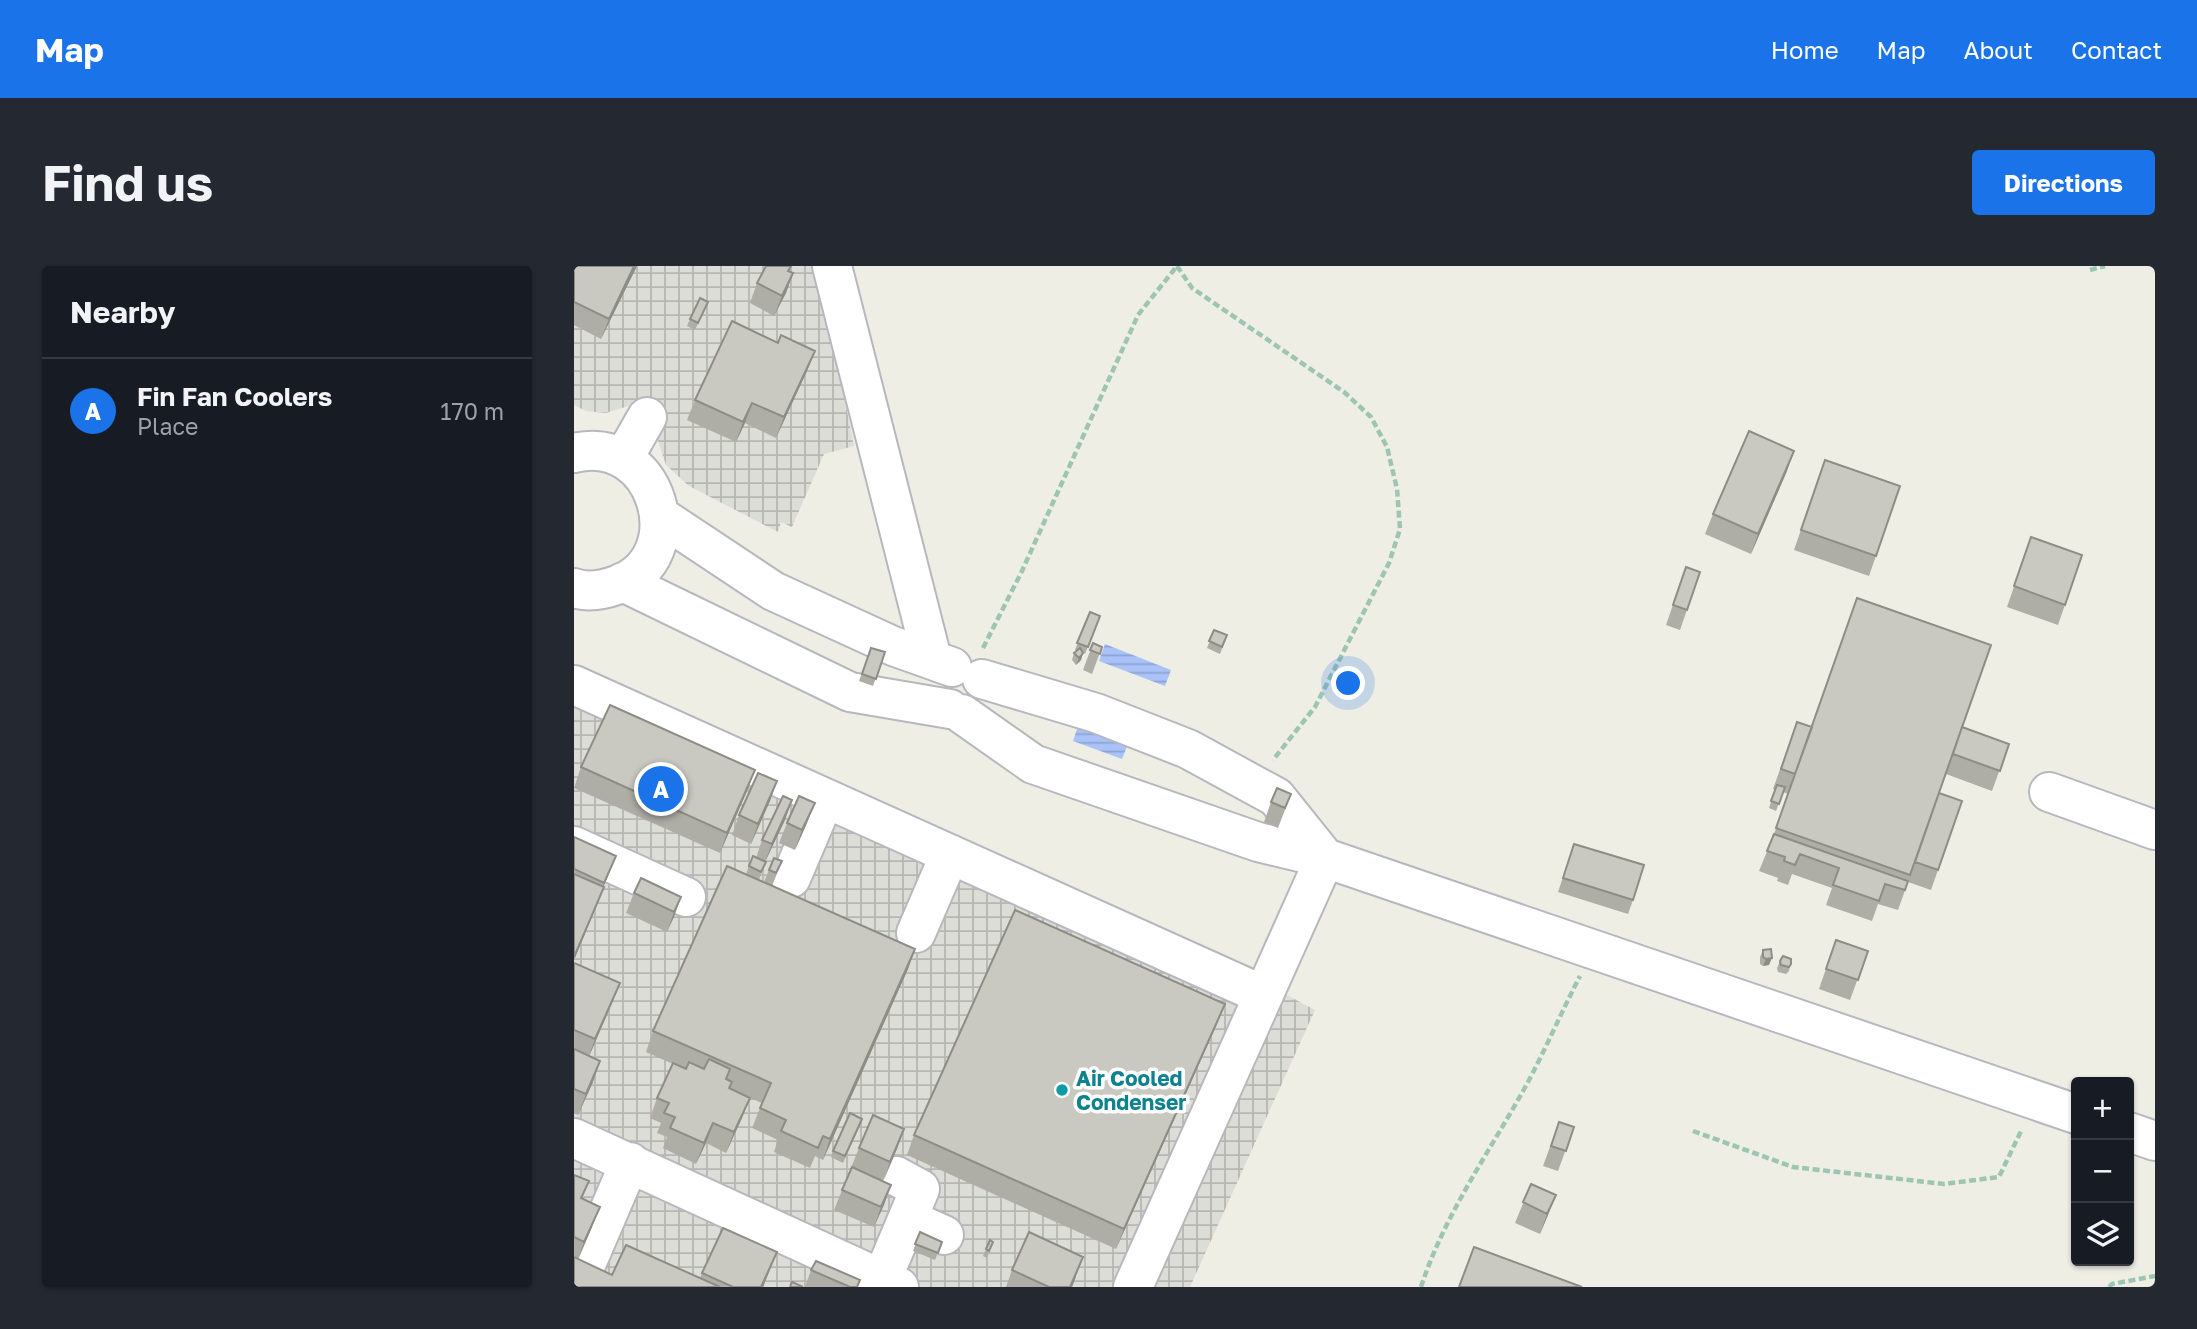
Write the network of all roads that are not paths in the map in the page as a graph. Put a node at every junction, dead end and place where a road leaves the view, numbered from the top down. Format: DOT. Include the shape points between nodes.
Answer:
graph roads {
  1 [pos="832,266"];
  2 [pos="647,417"];
  3 [pos="574,453"];
  4 [pos="623,459"];
  5 [pos="660,516"];
  6 [pos="623,582"];
  7 [pos="574,588"];
  8 [pos="961,670"];
  9 [pos="574,685"];
  10 [pos="956,711"];
  11 [pos="2049,792"];
  12 [pos="825,798"];
  13 [pos="2155,830"];
  14 [pos="574,846"];
  15 [pos="950,854"];
  16 [pos="1325,858"];
  17 [pos="792,878"];
  18 [pos="686,897"];
  19 [pos="916,933"];
  20 [pos="1264,995"];
  21 [pos="2071,1112"];
  22 [pos="2134,1134"];
  23 [pos="574,1138"];
  24 [pos="2155,1141"];
  25 [pos="630,1162"];
  26 [pos="896,1176"];
  27 [pos="897,1221"];
  28 [pos="944,1235"];
  29 [pos="584,1269"];
  30 [pos="890,1283"];
  31 [pos="1133,1287"];
  1 -- 8 [label="lane"];
  2 -- 4 [label="lane"];
  3 -- 4 [label="lane" via="601,451"];
  4 -- 5 [label="lane" via="642,473"];
  5 -- 6 [label="lane" via="659,536 651,555"];
  5 -- 8 [label="lane" via="773,591 893,646"];
  6 -- 7 [label="lane" via="603,590"];
  6 -- 10 [label="lane" via="850,692"];
  8 -- 10 [label="lane" via="986,692 981,705 969,713"];
  8 -- 16 [label="lane" via="1107,717 1188,749 1276,797"];
  9 -- 12 [label="lane"];
  10 -- 16 [label="lane" via="1033,764 1258,842"];
  11 -- 13 [label="lane"];
  12 -- 15 [label="lane"];
  12 -- 17 [label="lane"];
  14 -- 18 [label="lane"];
  15 -- 19 [label="lane"];
  15 -- 20 [label="lane" via="1043,914"];
  16 -- 20 [label="lane"];
  16 -- 21 [label="lane"];
  20 -- 31 [label="lane"];
  22 -- 24 [label="lane"];
  23 -- 25 [label="lane"];
  25 -- 29 [label="lane"];
  25 -- 30 [label="lane"];
  26 -- 27 [label="lane" via="920,1189"];
  27 -- 28 [label="lane"];
  27 -- 30 [label="lane"];
}
